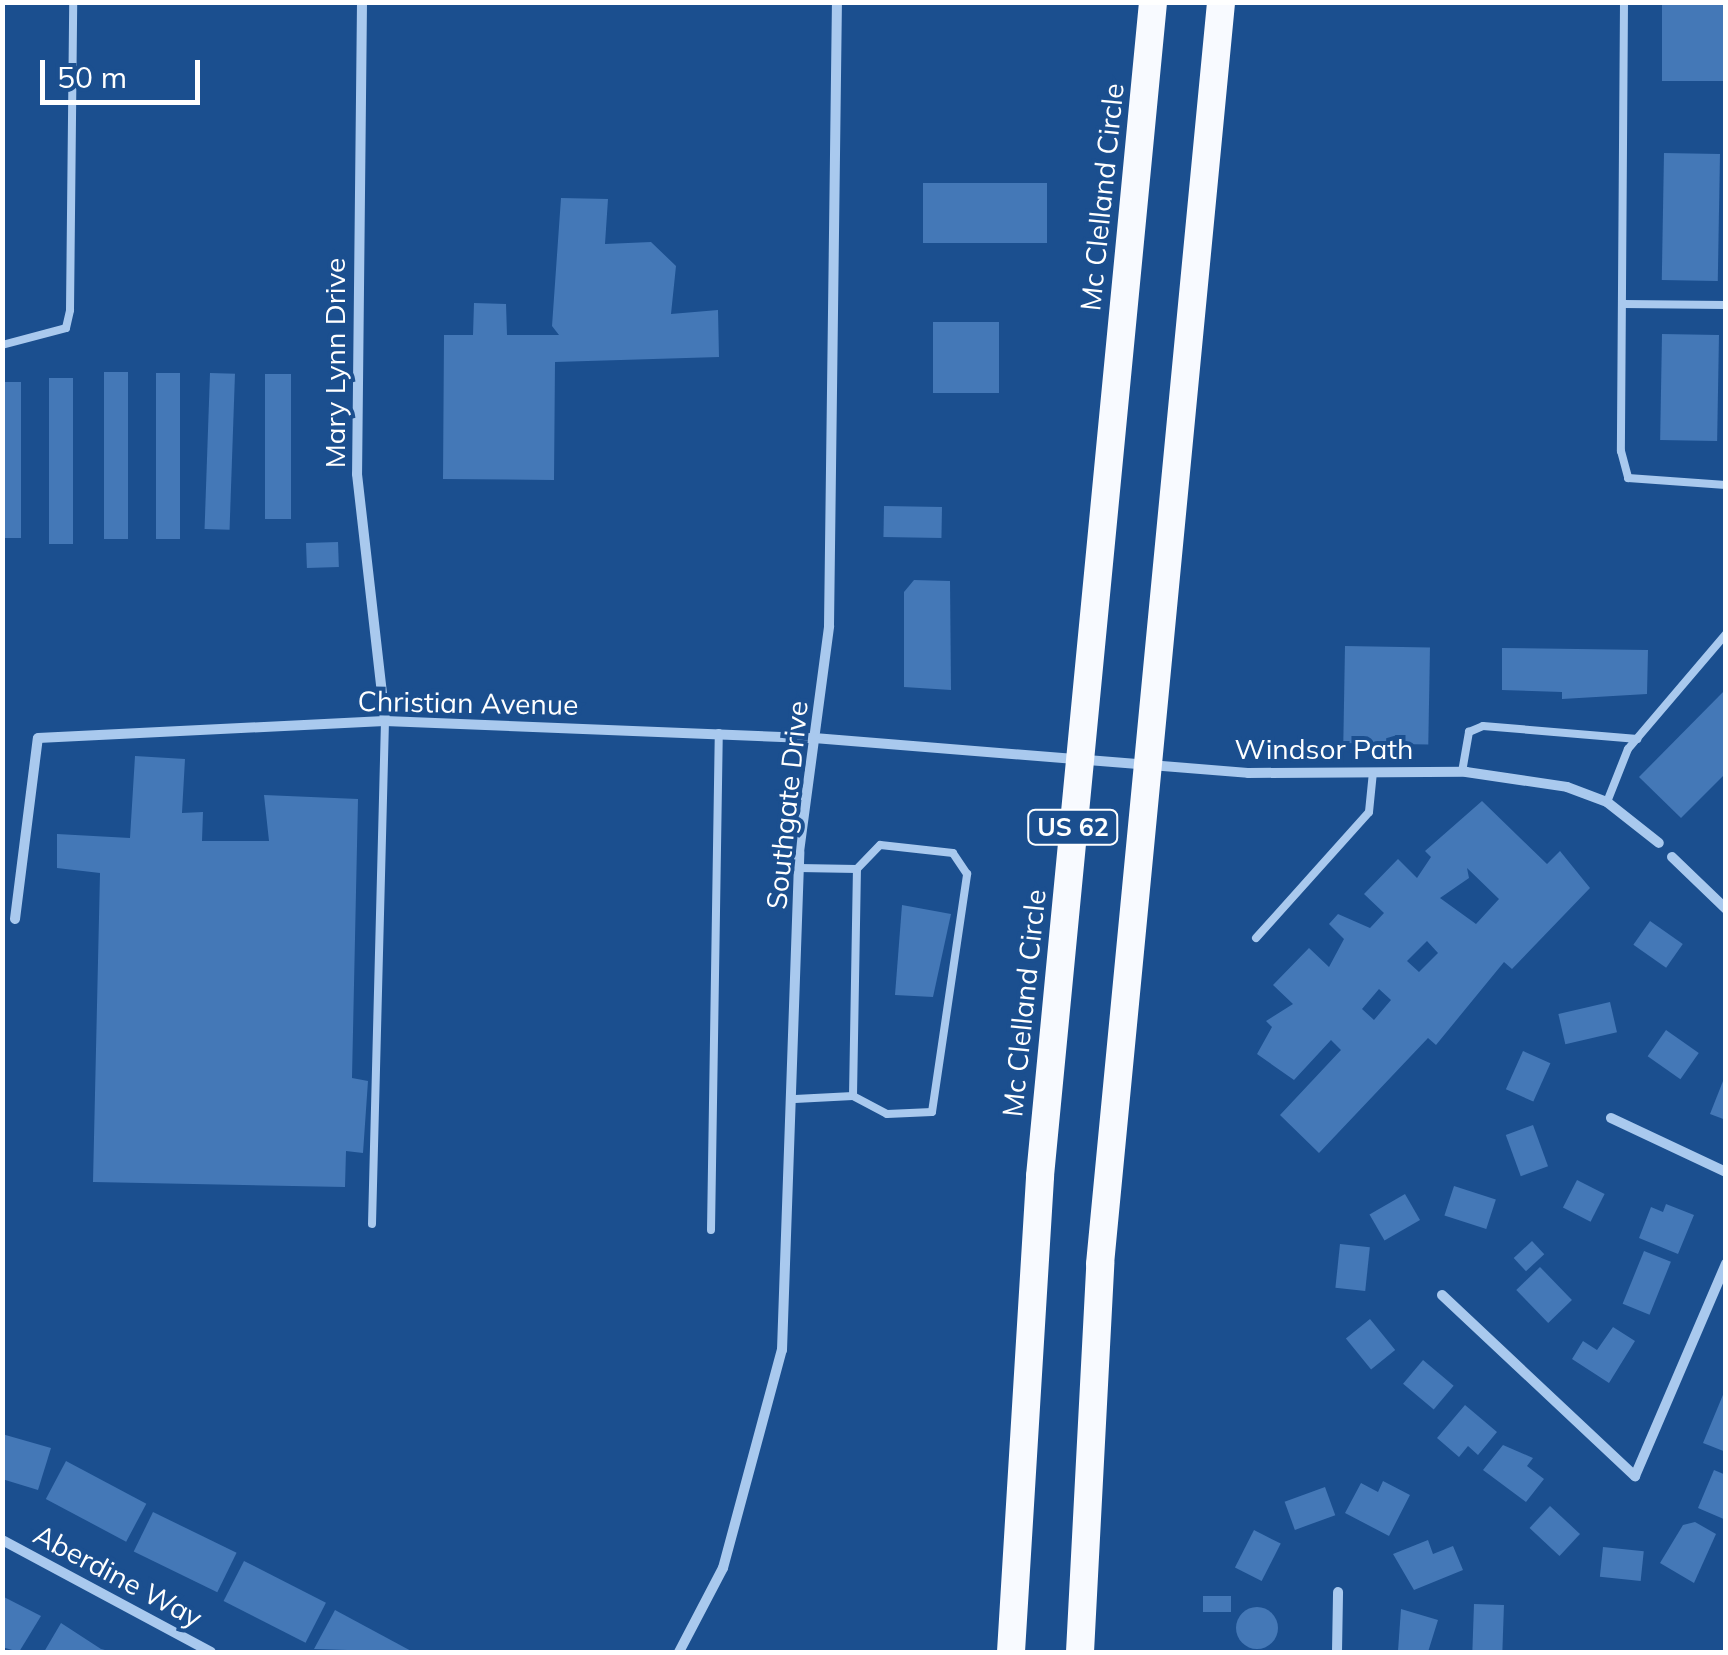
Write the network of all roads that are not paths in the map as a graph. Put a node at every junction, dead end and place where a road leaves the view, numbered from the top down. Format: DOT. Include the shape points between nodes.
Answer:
graph roads {
  1 [pos="72,2"];
  2 [pos="362,2"];
  3 [pos="837,2"];
  4 [pos="1154,2"];
  5 [pos="1221,2"];
  6 [pos="1624,2"];
  7 [pos="1623,304"];
  8 [pos="1726,305"];
  9 [pos="2,345"];
  10 [pos="1726,486"];
  11 [pos="1726,634"];
  12 [pos="384,721"];
  13 [pos="720,733"];
  14 [pos="814,738"];
  15 [pos="1637,738"];
  16 [pos="1080,761"];
  17 [pos="1147,768"];
  18 [pos="1373,772"];
  19 [pos="1462,772"];
  20 [pos="1607,802"];
  21 [pos="1659,843"];
  22 [pos="1672,857"];
  23 [pos="799,868"];
  24 [pos="857,870"];
  25 [pos="1726,909"];
  26 [pos="15,920"];
  27 [pos="1256,938"];
  28 [pos="853,1096"];
  29 [pos="795,1099"];
  30 [pos="1611,1118"];
  31 [pos="1726,1172"];
  32 [pos="372,1224"];
  33 [pos="711,1230"];
  34 [pos="1726,1264"];
  35 [pos="1442,1295"];
  36 [pos="2,1540"];
  37 [pos="1338,1592"];
  38 [pos="211,1652"];
  39 [pos="680,1652"];
  40 [pos="1011,1652"];
  41 [pos="1080,1652"];
  42 [pos="1337,1652"];
  1 -- 9 [label="lane" via="70,310 66,328"];
  2 -- 12 [label="street, Mary Lynn Drive" via="357,457"];
  3 -- 14 [label="street, Southgate Drive" via="830,626"];
  4 -- 16 [label="highway, Mc Clelland Circle / US 62"];
  5 -- 17 [label="highway, US 62"];
  6 -- 7 [label="lane"];
  7 -- 8 [label="lane"];
  7 -- 10 [label="lane" via="1628,478"];
  11 -- 15 [label="lane"];
  12 -- 13 [label="street, Christian Avenue"];
  12 -- 26 [label="street, Christian Avenue" via="38,738"];
  12 -- 32 [label="lane"];
  13 -- 14 [label="street, Christian Avenue"];
  13 -- 33 [label="lane"];
  14 -- 16 [label="street, Christian Avenue"];
  14 -- 23 [label="street, Southgate Drive"];
  15 -- 19 [label="lane" via="1483,726 1470,732"];
  15 -- 20 [label="lane"];
  16 -- 17 [label="street, Windsor Path"];
  16 -- 40 [label="highway, Mc Clelland Circle / US 62" via="1024,1363"];
  17 -- 18 [label="street, Windsor Path"];
  17 -- 41 [label="highway, US 62" via="1100,1264"];
  18 -- 19 [label="street, Windsor Path"];
  18 -- 27 [label="lane" via="1368,812"];
  19 -- 20 [label="street, Windsor Path" via="1567,786"];
  20 -- 21 [label="street, Windsor Path"];
  22 -- 25 [label="street"];
  23 -- 24 [label="lane"];
  23 -- 29 [label="street, Southgate Drive"];
  24 -- 28 [label="lane"];
  24 -- 28 [label="lane" via="880,845 953,853 966,874 932,1112 887,1114"];
  28 -- 29 [label="lane"];
  29 -- 39 [label="street, Southgate Drive" via="782,1350 759,1460 723,1568"];
  30 -- 31 [label="street"];
  34 -- 35 [label="street" via="1635,1476"];
  36 -- 38 [label="street, Aberdine Way"];
  37 -- 42 [label="street"];
}
